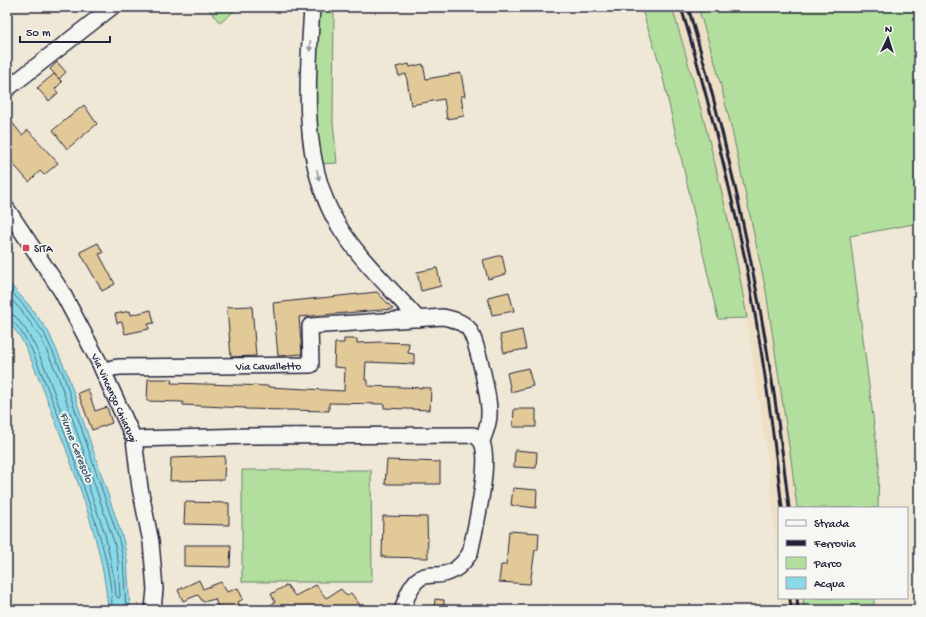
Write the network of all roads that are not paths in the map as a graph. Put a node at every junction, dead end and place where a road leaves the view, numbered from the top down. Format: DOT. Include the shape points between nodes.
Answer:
graph roads {
  1 [pos="112,7"];
  2 [pos="312,7"];
  3 [pos="7,89"];
  4 [pos="7,209"];
  5 [pos="418,319"];
  6 [pos="103,371"];
  7 [pos="134,439"];
  8 [pos="482,441"];
  9 [pos="153,610"];
  10 [pos="402,610"];
  1 -- 3 [label="street"];
  2 -- 5 [label="street, one-way" via="307,97 311,140 320,184 333,216 352,244"];
  4 -- 6 [label="street, Via Vincenzo Chiarugi" via="62,292"];
  5 -- 6 [label="street, Via Cavalletto" via="310,326 311,365 120,367"];
  5 -- 8 [label="street, Via Cavalletto" via="454,319 467,327 472,335 489,414"];
  6 -- 7 [label="street, Via Vincenzo Chiarugi"];
  7 -- 8 [label="street" via="473,435"];
  7 -- 9 [label="street, Via Vincenzo Chiarugi" via="140,488 151,542 155,589"];
  8 -- 10 [label="street" via="484,482 470,552 464,562 452,572 427,575 414,583"];
}
